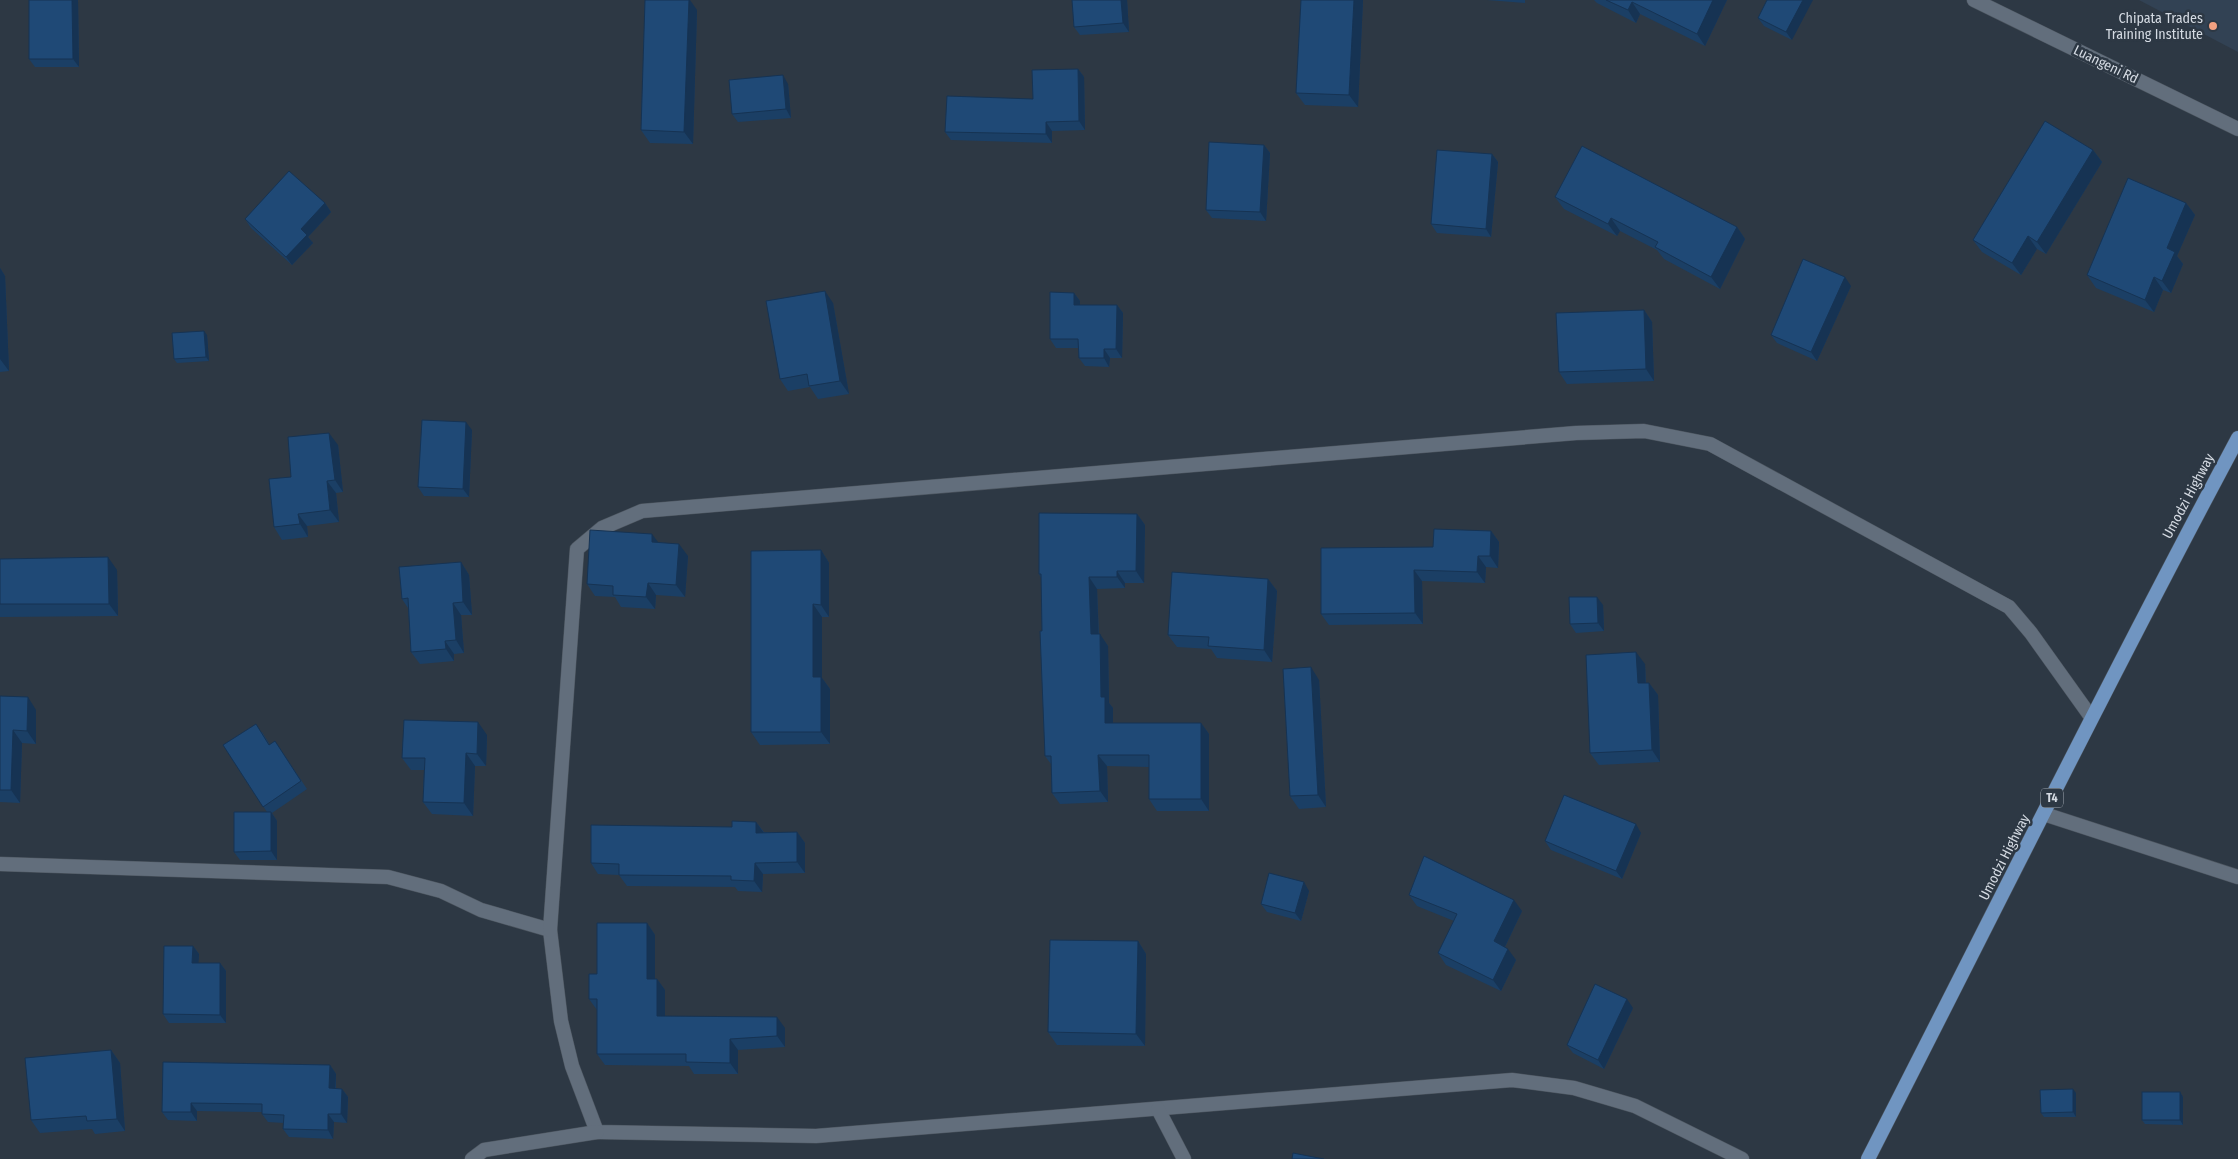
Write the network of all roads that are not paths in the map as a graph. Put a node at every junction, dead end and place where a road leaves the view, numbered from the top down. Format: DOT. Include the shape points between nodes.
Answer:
graph roads {
  1 [pos="1974,0"];
  2 [pos="2238,129"];
  3 [pos="2238,438"];
  4 [pos="2091,717"];
  5 [pos="2044,814"];
  6 [pos="0,864"];
  7 [pos="2238,877"];
  8 [pos="550,930"];
  9 [pos="1158,1109"];
  10 [pos="597,1132"];
  11 [pos="472,1159"];
  12 [pos="1184,1159"];
  13 [pos="1742,1159"];
  14 [pos="1868,1159"];
  1 -- 2 [label="street, Luangeni Rd"];
  3 -- 4 [label="highway, Umodzi Highway / T4"];
  4 -- 5 [label="highway, Umodzi Highway / T4"];
  4 -- 8 [label="street" via="2009,607 1710,444 1644,431 1566,434 642,511 602,528 577,549"];
  5 -- 7 [label="street"];
  5 -- 14 [label="highway, Umodzi Highway / T4"];
  6 -- 8 [label="street" via="388,877 441,891 481,910"];
  8 -- 10 [label="street" via="561,1021 572,1066"];
  9 -- 10 [label="street" via="816,1136"];
  9 -- 12 [label="street"];
  9 -- 13 [label="street" via="1512,1080 1574,1088 1635,1106"];
  10 -- 11 [label="street" via="484,1150"];
}
